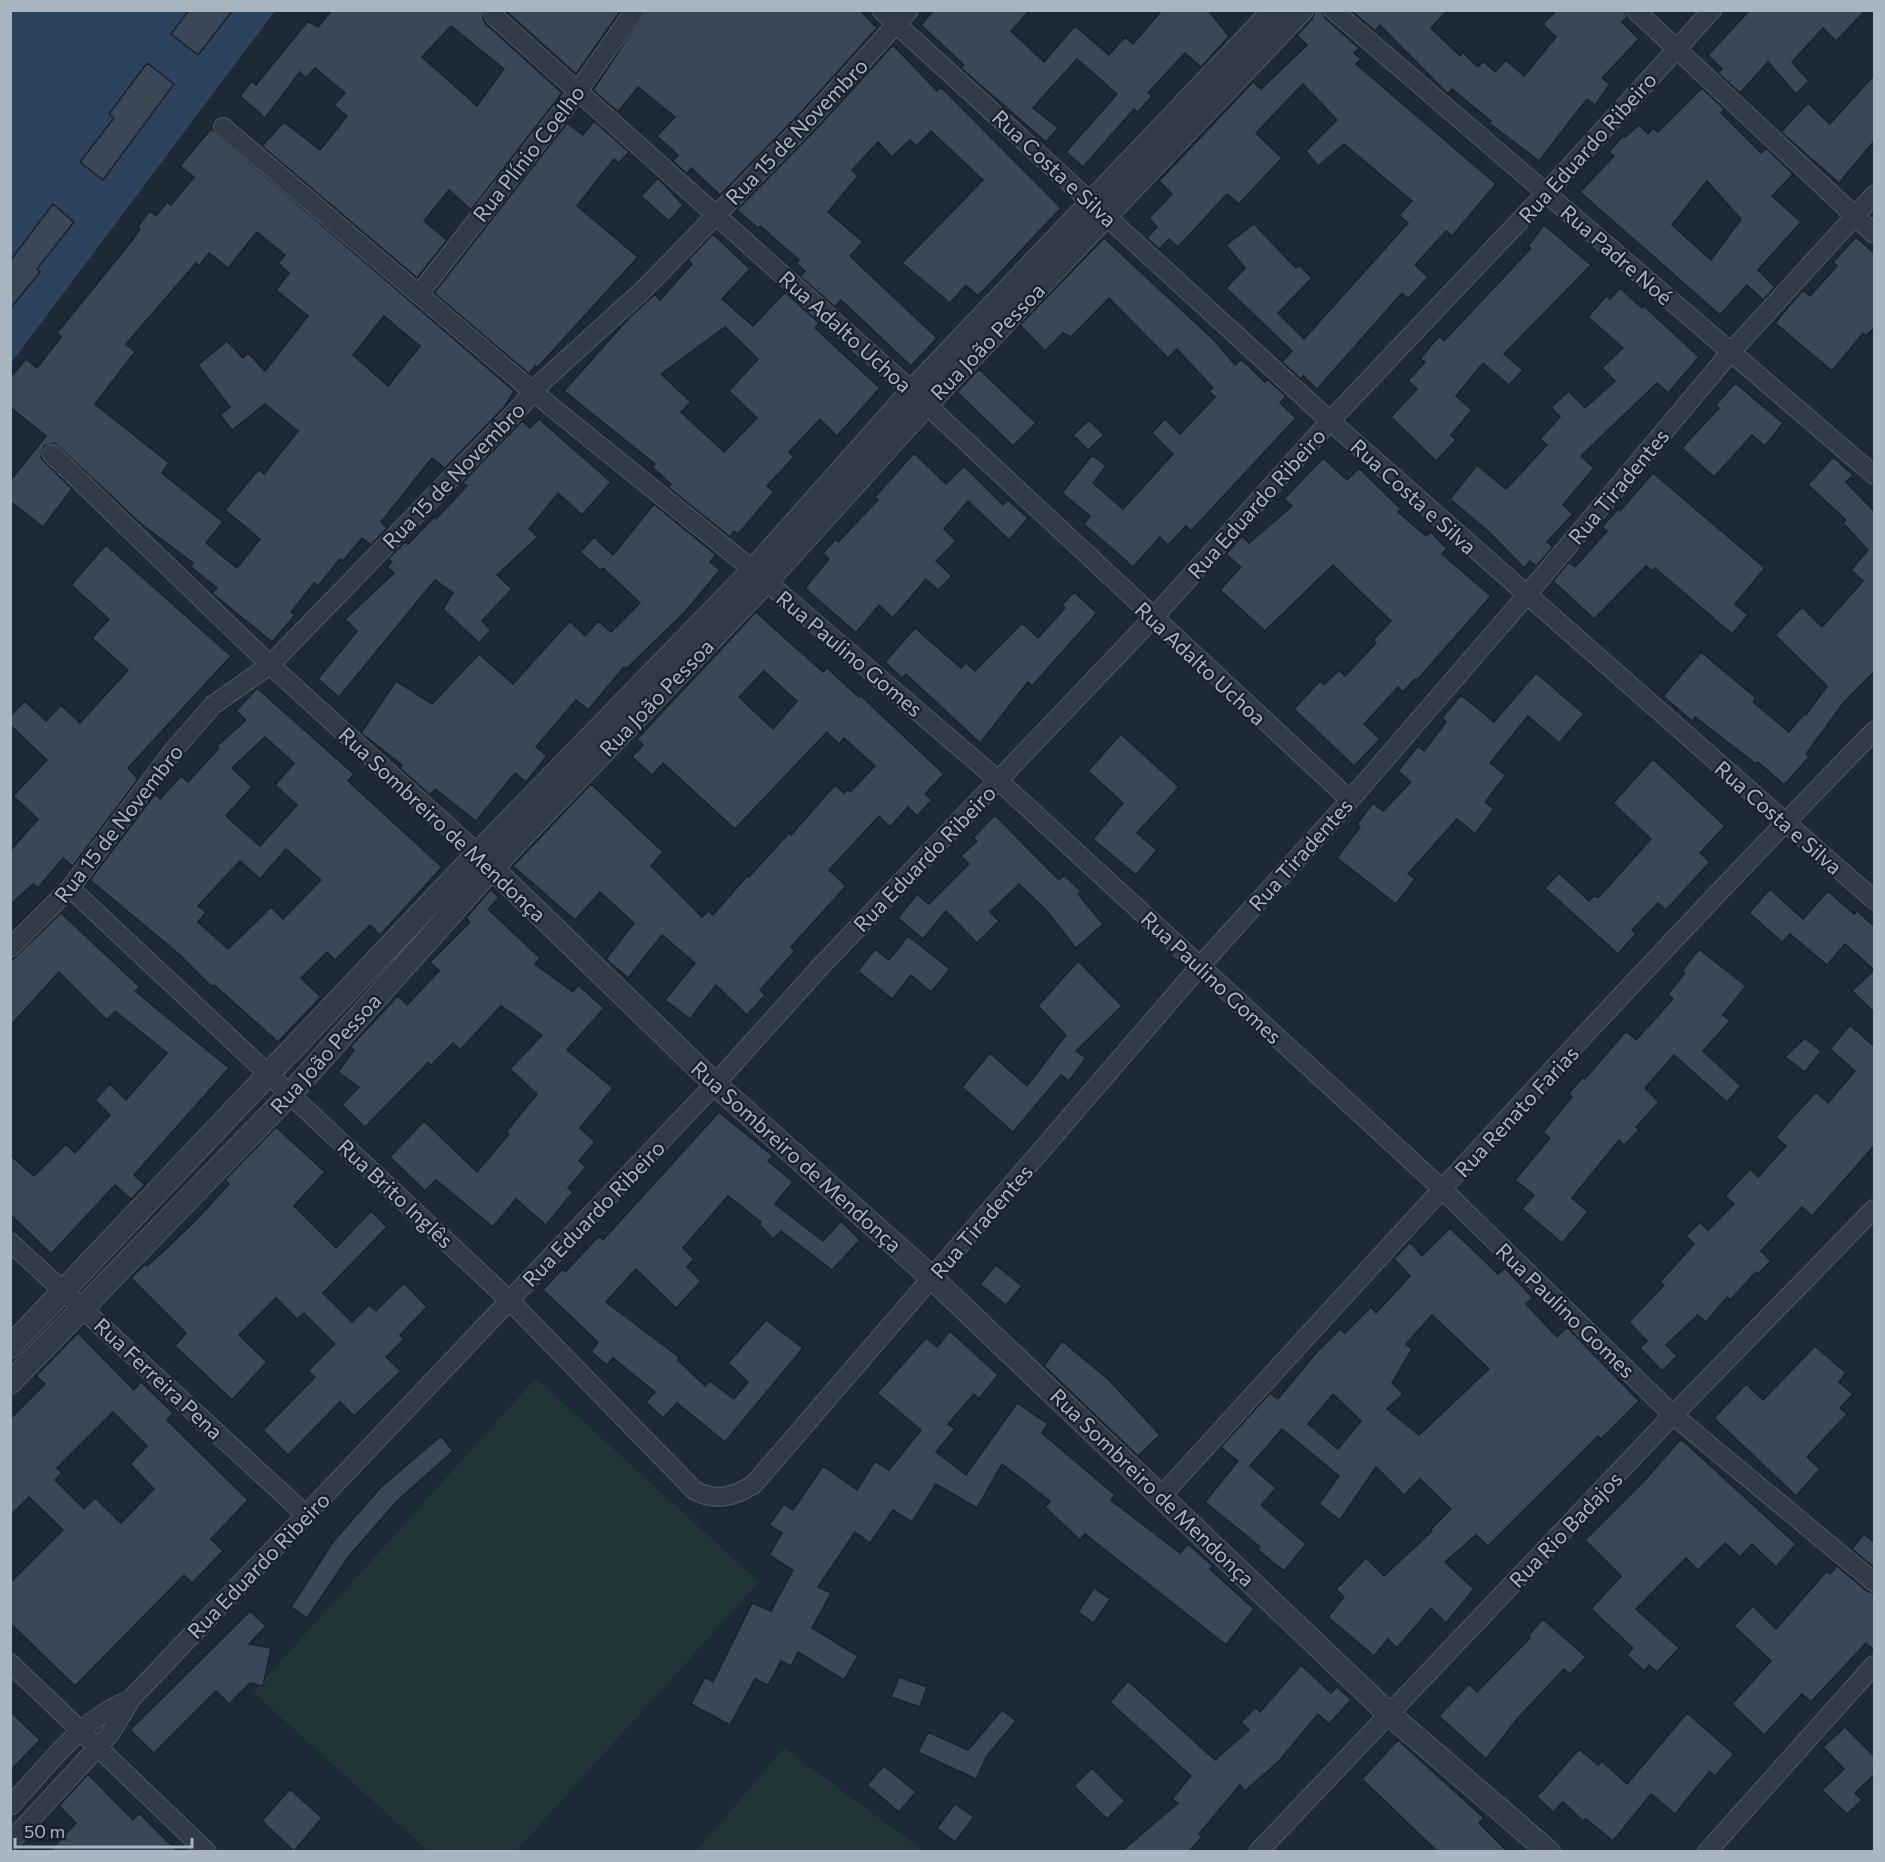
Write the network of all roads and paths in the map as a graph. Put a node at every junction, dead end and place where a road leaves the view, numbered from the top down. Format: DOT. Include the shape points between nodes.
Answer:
graph roads {
  1 [pos="634,10"];
  2 [pos="881,10"];
  3 [pos="1274,10"];
  4 [pos="1302,10"];
  5 [pos="1333,10"];
  6 [pos="1635,10"];
  7 [pos="1712,10"];
  8 [pos="494,16"];
  9 [pos="903,17"];
  10 [pos="1676,49"];
  11 [pos="578,92"];
  12 [pos="223,127"];
  13 [pos="1547,192"];
  14 [pos="1875,195"];
  15 [pos="1099,209"];
  16 [pos="716,214"];
  17 [pos="1855,215"];
  18 [pos="1875,234"];
  19 [pos="419,294"];
  20 [pos="1730,353"];
  21 [pos="532,391"];
  22 [pos="919,398"];
  23 [pos="1330,421"];
  24 [pos="52,454"];
  25 [pos="1875,475"];
  26 [pos="759,576"];
  27 [pos="1526,596"];
  28 [pos="1153,618"];
  29 [pos="270,665"];
  30 [pos="1875,731"];
  31 [pos="998,780"];
  32 [pos="1350,800"];
  33 [pos="1785,823"];
  34 [pos="485,861"];
  35 [pos="70,888"];
  36 [pos="1875,900"];
  37 [pos="10,948"];
  38 [pos="1200,966"];
  39 [pos="270,1074"];
  40 [pos="716,1084"];
  41 [pos="291,1093"];
  42 [pos="1442,1189"];
  43 [pos="1875,1209"];
  44 [pos="10,1242"];
  45 [pos="933,1278"];
  46 [pos="63,1291"];
  47 [pos="509,1300"];
  48 [pos="81,1307"];
  49 [pos="10,1347"];
  50 [pos="10,1383"];
  51 [pos="1674,1415"];
  52 [pos="1162,1495"];
  53 [pos="716,1497"];
  54 [pos="306,1515"];
  55 [pos="1875,1582"];
  56 [pos="10,1663"];
  57 [pos="1875,1665"];
  58 [pos="130,1700"];
  59 [pos="1389,1714"];
  60 [pos="81,1731"];
  61 [pos="98,1748"];
  62 [pos="10,1806"];
  63 [pos="10,1842"];
  64 [pos="207,1851"];
  65 [pos="1258,1851"];
  66 [pos="1549,1851"];
  67 [pos="1707,1851"];
  1 -- 11 [label="street, Rua Plínio Coelho"];
  2 -- 9 [label="street, Rua Costa e Silva"];
  3 -- 15 [label="street, Rua João Pessoa"];
  4 -- 15 [label="street, Rua João Pessoa"];
  5 -- 13 [label="street, Rua Padre Noé"];
  6 -- 10 [label="street"];
  7 -- 10 [label="street, Rua Eduardo Ribeiro"];
  8 -- 11 [label="street, Rua Adalto Uchoa"];
  9 -- 15 [label="street, Rua Costa e Silva"];
  9 -- 16 [label="street, Rua 15 de Novembro"];
  10 -- 13 [label="street, Rua Eduardo Ribeiro"];
  10 -- 17 [label="street"];
  11 -- 16 [label="street, Rua Adalto Uchoa"];
  11 -- 19 [label="street, Rua Plínio Coelho"];
  12 -- 19 [label="street, Rua Paulino Gomes"];
  13 -- 20 [label="street, Rua Padre Noé"];
  13 -- 23 [label="street, Rua Eduardo Ribeiro"];
  14 -- 17 [label="street, Rua Tiradentes"];
  15 -- 22 [label="street, Rua João Pessoa"];
  15 -- 23 [label="street, Rua Costa e Silva"];
  16 -- 21 [label="street, Rua 15 de Novembro" via="642,291"];
  16 -- 22 [label="street, Rua Adalto Uchoa"];
  17 -- 18 [label="street"];
  17 -- 20 [label="street, Rua Tiradentes"];
  19 -- 21 [label="street, Rua Paulino Gomes"];
  20 -- 25 [label="street, Rua Padre Noé"];
  20 -- 27 [label="street, Rua Tiradentes"];
  21 -- 26 [label="street, Rua Paulino Gomes"];
  21 -- 29 [label="street, Rua 15 de Novembro"];
  22 -- 26 [label="street, Rua João Pessoa"];
  22 -- 28 [label="street, Rua Adalto Uchoa"];
  23 -- 27 [label="street, Rua Costa e Silva"];
  23 -- 28 [label="street, Rua Eduardo Ribeiro"];
  24 -- 29 [label="street, Rua Sombreiro de Mendonça"];
  26 -- 31 [label="street, Rua Paulino Gomes"];
  26 -- 34 [label="street, Rua João Pessoa"];
  27 -- 32 [label="street, Rua Tiradentes"];
  27 -- 33 [label="street, Rua Costa e Silva"];
  28 -- 31 [label="street, Rua Eduardo Ribeiro"];
  28 -- 32 [label="street, Rua Adalto Uchoa"];
  29 -- 34 [label="street, Rua Sombreiro de Mendonça"];
  29 -- 35 [label="street, Rua 15 de Novembro" via="213,705 173,751"];
  30 -- 33 [label="street, Rua Renato Farias"];
  31 -- 38 [label="street, Rua Paulino Gomes"];
  31 -- 40 [label="street, Rua Eduardo Ribeiro" via="822,965"];
  32 -- 38 [label="street, Rua Tiradentes"];
  33 -- 36 [label="street, Rua Costa e Silva"];
  33 -- 42 [label="street, Rua Renato Farias"];
  34 -- 39 [label="street, Rua João Pessoa"];
  34 -- 40 [label="street, Rua Sombreiro de Mendonça"];
  34 -- 41 [label="street, Rua João Pessoa"];
  35 -- 37 [label="street, Rua 15 de Novembro"];
  35 -- 39 [label="street, Rua Brito Inglês"];
  38 -- 42 [label="street, Rua Paulino Gomes"];
  38 -- 45 [label="street, Rua Tiradentes"];
  39 -- 41 [label="street, Rua Brito Inglês"];
  39 -- 46 [label="street, Rua João Pessoa"];
  40 -- 45 [label="street, Rua Sombreiro de Mendonça"];
  40 -- 47 [label="street, Rua Eduardo Ribeiro"];
  41 -- 47 [label="street, Rua Brito Inglês"];
  41 -- 48 [label="street, Rua João Pessoa"];
  42 -- 51 [label="street, Rua Paulino Gomes"];
  42 -- 52 [label="street, Rua Renato Farias"];
  43 -- 51 [label="street, Rua Rio Badajos"];
  44 -- 46 [label="street, Rua Ferreira Pena"];
  45 -- 52 [label="street, Rua Sombreiro de Mendonça"];
  45 -- 53 [label="street, Rua Tiradentes" via="754,1484 741,1493"];
  46 -- 48 [label="street, Rua Ferreira Pena"];
  46 -- 49 [label="street, Rua João Pessoa"];
  47 -- 53 [label="street, Rua Brito Inglês" via="683,1480 705,1496"];
  47 -- 54 [label="street, Rua Eduardo Ribeiro"];
  48 -- 50 [label="street, Rua João Pessoa"];
  48 -- 54 [label="street, Rua Ferreira Pena"];
  51 -- 55 [label="street, Rua Paulino Gomes"];
  51 -- 59 [label="street, Rua Rio Badajos"];
  52 -- 59 [label="street, Rua Sombreiro de Mendonça"];
  54 -- 58 [label="street, Rua Eduardo Ribeiro"];
  56 -- 60 [label="street"];
  57 -- 67 [label="street"];
  58 -- 60 [label="street, Rua Eduardo Ribeiro" via="110,1708"];
  58 -- 61 [label="street, Rua Eduardo Ribeiro"];
  59 -- 65 [label="street, Rua Rio Badajos"];
  59 -- 66 [label="street, Rua Sombreiro de Mendonça"];
  60 -- 61 [label="street"];
  60 -- 62 [label="street, Rua Eduardo Ribeiro"];
  61 -- 63 [label="street, Rua Eduardo Ribeiro"];
  61 -- 64 [label="street"];
}
